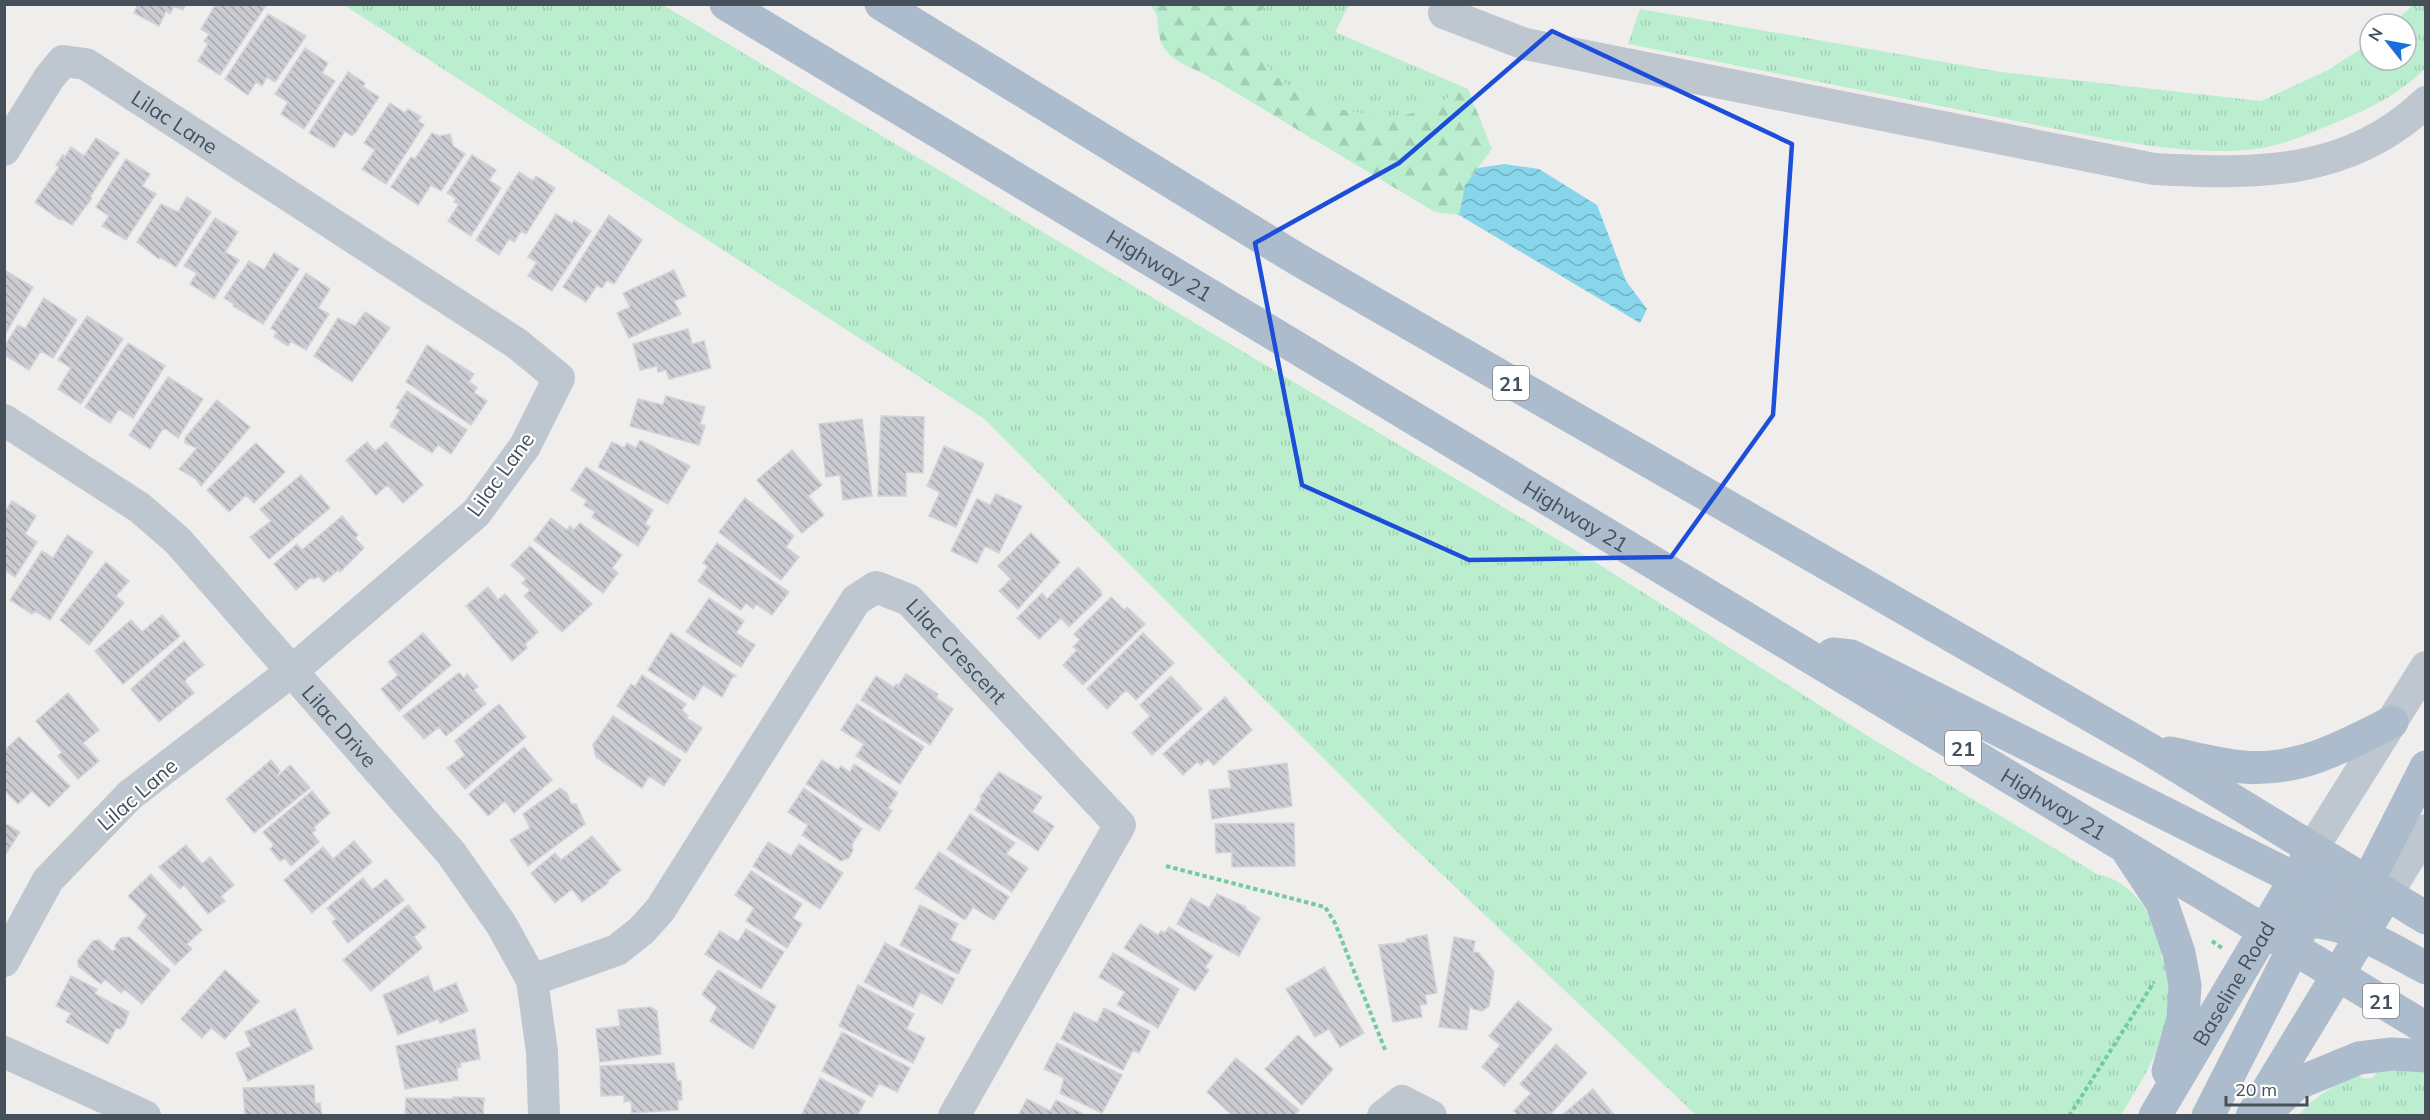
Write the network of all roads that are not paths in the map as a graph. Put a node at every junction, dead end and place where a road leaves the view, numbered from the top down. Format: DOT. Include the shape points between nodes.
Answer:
graph roads {
  1 [pos="726,4"];
  2 [pos="881,4"];
  3 [pos="1444,13"];
  4 [pos="2426,102"];
  5 [pos="4,150"];
  6 [pos="4,420"];
  7 [pos="1800,650"];
  8 [pos="2426,667"];
  9 [pos="292,671"];
  10 [pos="2392,722"];
  11 [pos="2149,749"];
  12 [pos="2426,767"];
  13 [pos="2426,830"];
  14 [pos="2125,847"];
  15 [pos="2312,849"];
  16 [pos="2306,883"];
  17 [pos="2363,909"];
  18 [pos="2426,918"];
  19 [pos="2265,930"];
  20 [pos="2299,935"];
  21 [pos="4,961"];
  22 [pos="2426,968"];
  23 [pos="2337,974"];
  24 [pos="532,980"];
  25 [pos="2426,1028"];
  26 [pos="4,1052"];
  27 [pos="2426,1056"];
  28 [pos="2156,1114"];
  29 [pos="145,1116"];
  30 [pos="544,1116"];
  31 [pos="954,1116"];
  32 [pos="1383,1116"];
  33 [pos="1431,1116"];
  34 [pos="2208,1116"];
  35 [pos="2252,1116"];
  36 [pos="2263,1116"];
  1 -- 7 [label="main road, Highway 21 / 21"];
  2 -- 11 [label="main road, 21" via="1297,259"];
  3 -- 4 [label="street" via="1526,44 2154,169 2274,170 2336,158 2413,114"];
  5 -- 9 [label="street, Lilac Lane" via="63,62 86,64 516,344 559,378 525,446 476,513"];
  6 -- 9 [label="street, Lilac Drive" via="140,508 178,540"];
  7 -- 14 [label="main road, Highway 21 / 21"];
  7 -- 16 [label="main road" via="1851,656"];
  8 -- 10 [label="street"];
  9 -- 21 [label="street, Lilac Lane" via="130,795 48,880"];
  9 -- 24 [label="street, Lilac Drive" via="451,853 501,924"];
  10 -- 11 [label="main road" via="2329,754 2291,765 2244,767"];
  10 -- 15 [label="street"];
  11 -- 15 [label="main road, 21"];
  12 -- 17 [label="main road" via="2384,844"];
  13 -- 17 [label="street"];
  14 -- 19 [label="main road, Highway 21 / 21"];
  14 -- 28 [label="main road" via="2162,903 2185,985 2183,1018"];
  15 -- 16 [label="main road, Baseline Road"];
  15 -- 17 [label="main road, 21"];
  16 -- 17 [label="main road"];
  16 -- 19 [label="main road, Baseline Road"];
  16 -- 20 [label="main road"];
  17 -- 18 [label="main road, 21"];
  17 -- 20 [label="main road"];
  17 -- 22 [label="main road"];
  17 -- 23 [label="main road"];
  19 -- 20 [label="main road, Highway 21 / 21"];
  19 -- 28 [label="main road, Baseline Road"];
  20 -- 23 [label="main road, Highway 21 / 21"];
  20 -- 34 [label="main road"];
  23 -- 25 [label="main road, Highway 21 / 21"];
  23 -- 35 [label="main road"];
  24 -- 30 [label="street, Lilac Drive" via="542,1052"];
  24 -- 31 [label="street, Lilac Crescent" via="617,950 660,910 856,600 876,587 909,600 1120,825"];
  26 -- 29 [label="street"];
  27 -- 36 [label="main road" via="2392,1054 2359,1058 2296,1084"];
  32 -- 33 [label="street" via="1402,1101"];
}
